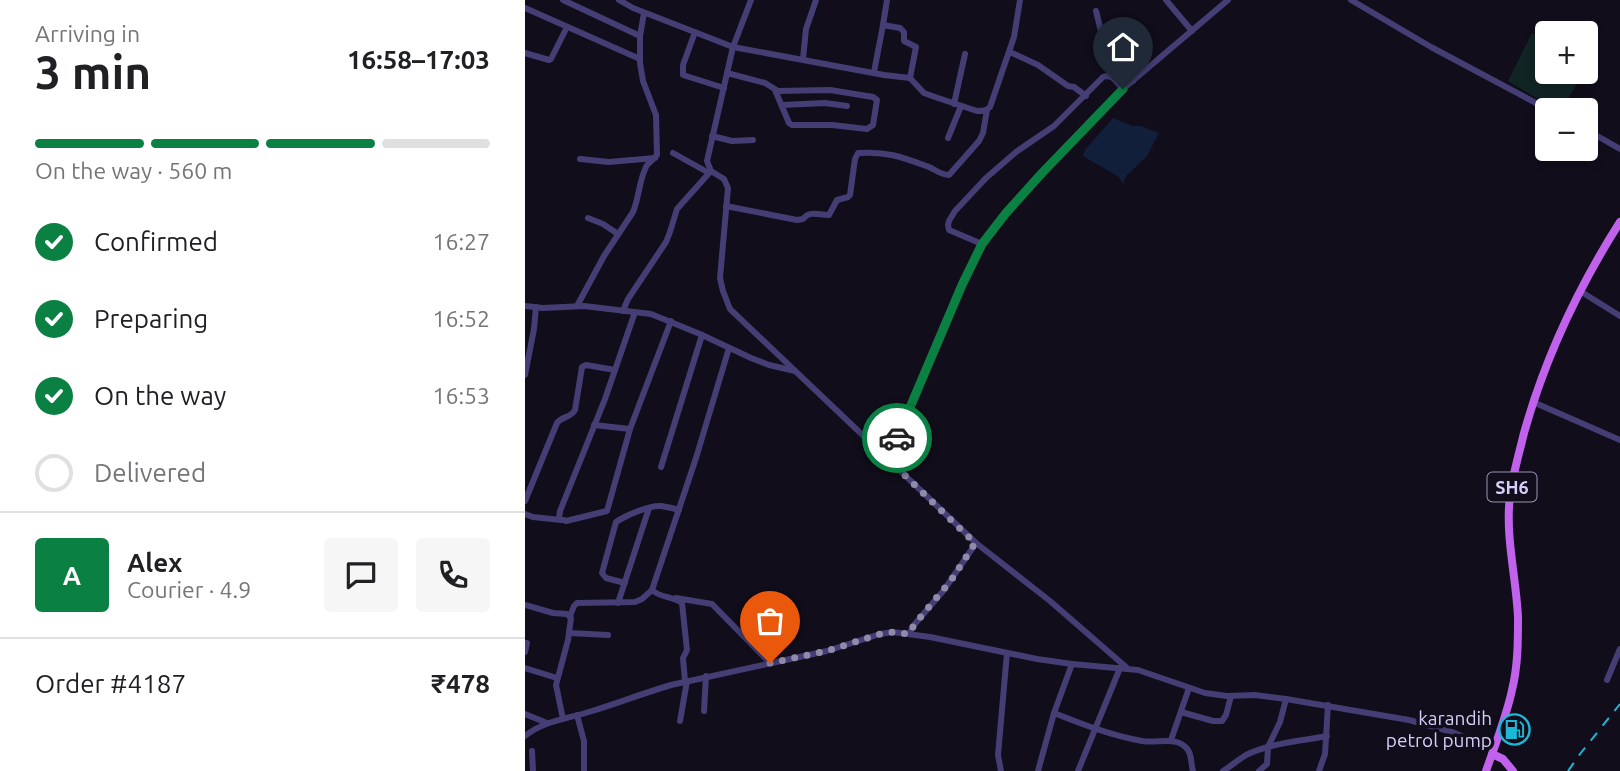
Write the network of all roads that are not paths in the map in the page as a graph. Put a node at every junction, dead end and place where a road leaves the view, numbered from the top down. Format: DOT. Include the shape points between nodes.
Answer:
graph roads {
  1 [pos="563,0"];
  2 [pos="619,0"];
  3 [pos="751,0"];
  4 [pos="816,0"];
  5 [pos="887,0"];
  6 [pos="1020,0"];
  7 [pos="1229,0"];
  8 [pos="1351,0"];
  9 [pos="1170,2"];
  10 [pos="525,8"];
  11 [pos="1097,11"];
  12 [pos="644,13"];
  13 [pos="883,25"];
  14 [pos="567,27"];
  15 [pos="1192,31"];
  16 [pos="695,32"];
  17 [pos="640,36"];
  18 [pos="733,47"];
  19 [pos="1010,52"];
  20 [pos="525,53"];
  21 [pos="965,54"];
  22 [pos="640,59"];
  23 [pos="803,59"];
  24 [pos="874,72"];
  25 [pos="727,73"];
  26 [pos="910,78"];
  27 [pos="1133,81"];
  28 [pos="723,88"];
  29 [pos="1123,89"];
  30 [pos="775,90"];
  31 [pos="1086,96"];
  32 [pos="1535,103"];
  33 [pos="782,105"];
  34 [pos="958,105"];
  35 [pos="847,106"];
  36 [pos="987,110"];
  37 [pos="712,136"];
  38 [pos="1598,136"];
  39 [pos="948,138"];
  40 [pos="753,140"];
  41 [pos="1620,149"];
  42 [pos="673,153"];
  43 [pos="656,158"];
  44 [pos="580,159"];
  45 [pos="710,172"];
  46 [pos="726,206"];
  47 [pos="588,218"];
  48 [pos="1620,222"];
  49 [pos="618,234"];
  50 [pos="982,244"];
  51 [pos="1580,291"];
  52 [pos="525,306"];
  53 [pos="577,306"];
  54 [pos="536,307"];
  55 [pos="623,311"];
  56 [pos="635,312"];
  57 [pos="1620,316"];
  58 [pos="671,321"];
  59 [pos="534,324"];
  60 [pos="525,325"];
  61 [pos="702,335"];
  62 [pos="729,348"];
  63 [pos="615,370"];
  64 [pos="796,371"];
  65 [pos="525,375"];
  66 [pos="1533,402"];
  67 [pos="594,425"];
  68 [pos="631,429"];
  69 [pos="1620,440"];
  70 [pos="888,459"];
  71 [pos="661,467"];
  72 [pos="525,501"];
  73 [pos="649,508"];
  74 [pos="679,510"];
  75 [pos="525,514"];
  76 [pos="561,520"];
  77 [pos="975,543"];
  78 [pos="625,583"];
  79 [pos="652,590"];
  80 [pos="676,598"];
  81 [pos="618,603"];
  82 [pos="525,605"];
  83 [pos="570,616"];
  84 [pos="569,633"];
  85 [pos="909,634"];
  86 [pos="607,635"];
  87 [pos="527,643"];
  88 [pos="1620,649"];
  89 [pos="525,652"];
  90 [pos="1007,653"];
  91 [pos="770,663"];
  92 [pos="1072,664"];
  93 [pos="525,668"];
  94 [pos="1124,668"];
  95 [pos="706,676"];
  96 [pos="557,678"];
  97 [pos="1607,680"];
  98 [pos="686,681"];
  99 [pos="1189,688"];
  100 [pos="1231,696"];
  101 [pos="1286,699"];
  102 [pos="1328,705"];
  103 [pos="704,711"];
  104 [pos="1181,712"];
  105 [pos="1054,713"];
  106 [pos="525,714"];
  107 [pos="577,715"];
  108 [pos="563,719"];
  109 [pos="680,720"];
  110 [pos="547,723"];
  111 [pos="1096,728"];
  112 [pos="525,736"];
  113 [pos="1327,736"];
  114 [pos="1171,740"];
  115 [pos="1268,747"];
  116 [pos="532,751"];
  117 [pos="1493,752"];
  118 [pos="533,771"];
  119 [pos="585,771"];
  120 [pos="1001,771"];
  121 [pos="1038,771"];
  122 [pos="1078,771"];
  123 [pos="1193,771"];
  124 [pos="1223,771"];
  125 [pos="1259,771"];
  126 [pos="1319,771"];
  127 [pos="1486,771"];
  128 [pos="1513,771"];
  1 -- 17 [label="street"];
  2 -- 12 [label="street"];
  3 -- 18 [label="street"];
  4 -- 23 [label="street" via="806,29"];
  5 -- 13 [label="street"];
  6 -- 19 [label="street"];
  7 -- 15 [label="street"];
  8 -- 32 [label="street"];
  9 -- 15 [label="street"];
  10 -- 14 [label="street"];
  11 -- 27 [label="street" via="1107,56 1120,53"];
  12 -- 16 [label="street"];
  12 -- 17 [label="street"];
  13 -- 24 [label="street"];
  13 -- 26 [label="street" via="902,29 904,41 916,47"];
  14 -- 20 [label="street" via="551,59"];
  14 -- 22 [label="street"];
  15 -- 27 [label="street"];
  16 -- 18 [label="street"];
  16 -- 28 [label="street" via="683,75"];
  17 -- 22 [label="street"];
  18 -- 23 [label="street"];
  18 -- 25 [label="street"];
  19 -- 31 [label="street"];
  19 -- 36 [label="street"];
  21 -- 34 [label="street"];
  22 -- 43 [label="street" via="656,115"];
  23 -- 24 [label="street"];
  24 -- 26 [label="street"];
  25 -- 28 [label="street"];
  25 -- 30 [label="street"];
  26 -- 34 [label="street" via="924,93"];
  27 -- 29 [label="street"];
  28 -- 37 [label="street"];
  29 -- 31 [label="street" via="1107,76"];
  29 -- 50 [label="street"];
  30 -- 33 [label="street"];
  30 -- 33 [label="street" via="829,90 877,100 873,125 867,129 792,125"];
  31 -- 50 [label="street" via="1055,126 1002,163 955,211 949,230"];
  33 -- 35 [label="street"];
  34 -- 36 [label="street"];
  34 -- 39 [label="street"];
  36 -- 46 [label="street" via="979,141 949,175 891,153 858,153 850,195 837,200 829,215 810,213 797,220"];
  37 -- 40 [label="street"];
  37 -- 45 [label="street" via="707,161"];
  38 -- 41 [label="street"];
  42 -- 45 [label="street"];
  43 -- 44 [label="street"];
  43 -- 49 [label="street" via="646,166 636,204"];
  45 -- 46 [label="street" via="727,183"];
  45 -- 55 [label="street" via="677,209 666,242"];
  46 -- 64 [label="street" via="720,278 730,309"];
  47 -- 49 [label="street"];
  48 -- 51 [label="main road, SH6"];
  49 -- 53 [label="street"];
  50 -- 70 [label="street"];
  51 -- 57 [label="street"];
  51 -- 66 [label="main road, SH6"];
  52 -- 54 [label="street"];
  53 -- 54 [label="street"];
  53 -- 55 [label="street"];
  54 -- 59 [label="street"];
  55 -- 56 [label="street"];
  56 -- 58 [label="street"];
  56 -- 63 [label="street"];
  58 -- 61 [label="street"];
  58 -- 68 [label="street"];
  59 -- 60 [label="street"];
  59 -- 65 [label="street"];
  61 -- 62 [label="street"];
  61 -- 71 [label="street"];
  62 -- 64 [label="street"];
  62 -- 74 [label="street"];
  63 -- 67 [label="street"];
  63 -- 72 [label="street" via="582,367 575,410 557,424"];
  64 -- 70 [label="street"];
  66 -- 69 [label="street"];
  66 -- 117 [label="main road, SH6" via="1510,504 1518,617 1516,670"];
  67 -- 68 [label="street"];
  67 -- 76 [label="street" via="560,511"];
  68 -- 76 [label="street" via="607,511"];
  70 -- 77 [label="street"];
  73 -- 74 [label="street"];
  73 -- 78 [label="street"];
  73 -- 78 [label="street" via="616,522 602,573"];
  74 -- 79 [label="street"];
  75 -- 76 [label="street"];
  77 -- 85 [label="street"];
  77 -- 94 [label="street" via="1050,601"];
  78 -- 81 [label="street"];
  79 -- 80 [label="street"];
  79 -- 81 [label="street" via="635,602"];
  80 -- 91 [label="street" via="712,604"];
  80 -- 98 [label="street" via="684,610"];
  81 -- 83 [label="street" via="576,603"];
  82 -- 83 [label="street"];
  83 -- 84 [label="street"];
  84 -- 86 [label="street"];
  84 -- 96 [label="street"];
  85 -- 90 [label="street"];
  85 -- 91 [label="street" via="880,634"];
  87 -- 89 [label="street"];
  88 -- 97 [label="street"];
  90 -- 92 [label="street"];
  90 -- 120 [label="street" via="998,755"];
  91 -- 95 [label="street"];
  92 -- 94 [label="street"];
  92 -- 105 [label="street"];
  93 -- 96 [label="street"];
  94 -- 99 [label="street"];
  94 -- 111 [label="street"];
  95 -- 98 [label="street"];
  95 -- 103 [label="street"];
  96 -- 108 [label="street"];
  98 -- 107 [label="street"];
  98 -- 109 [label="street"];
  99 -- 100 [label="street"];
  99 -- 104 [label="street"];
  100 -- 101 [label="street"];
  100 -- 104 [label="street" via="1221,721"];
  101 -- 102 [label="street"];
  101 -- 115 [label="street"];
  102 -- 113 [label="street"];
  102 -- 117 [label="street" via="1434,726"];
  104 -- 114 [label="street"];
  105 -- 111 [label="street"];
  105 -- 121 [label="street"];
  106 -- 110 [label="street"];
  107 -- 108 [label="street"];
  107 -- 119 [label="street"];
  108 -- 110 [label="street"];
  110 -- 112 [label="street"];
  111 -- 114 [label="street" via="1143,741"];
  111 -- 122 [label="street"];
  113 -- 115 [label="street"];
  113 -- 126 [label="street"];
  114 -- 123 [label="street" via="1188,749"];
  115 -- 124 [label="street"];
  115 -- 125 [label="street" via="1267,764"];
  116 -- 118 [label="street"];
  117 -- 127 [label="main road, SH6"];
  117 -- 128 [label="main road"];
}
